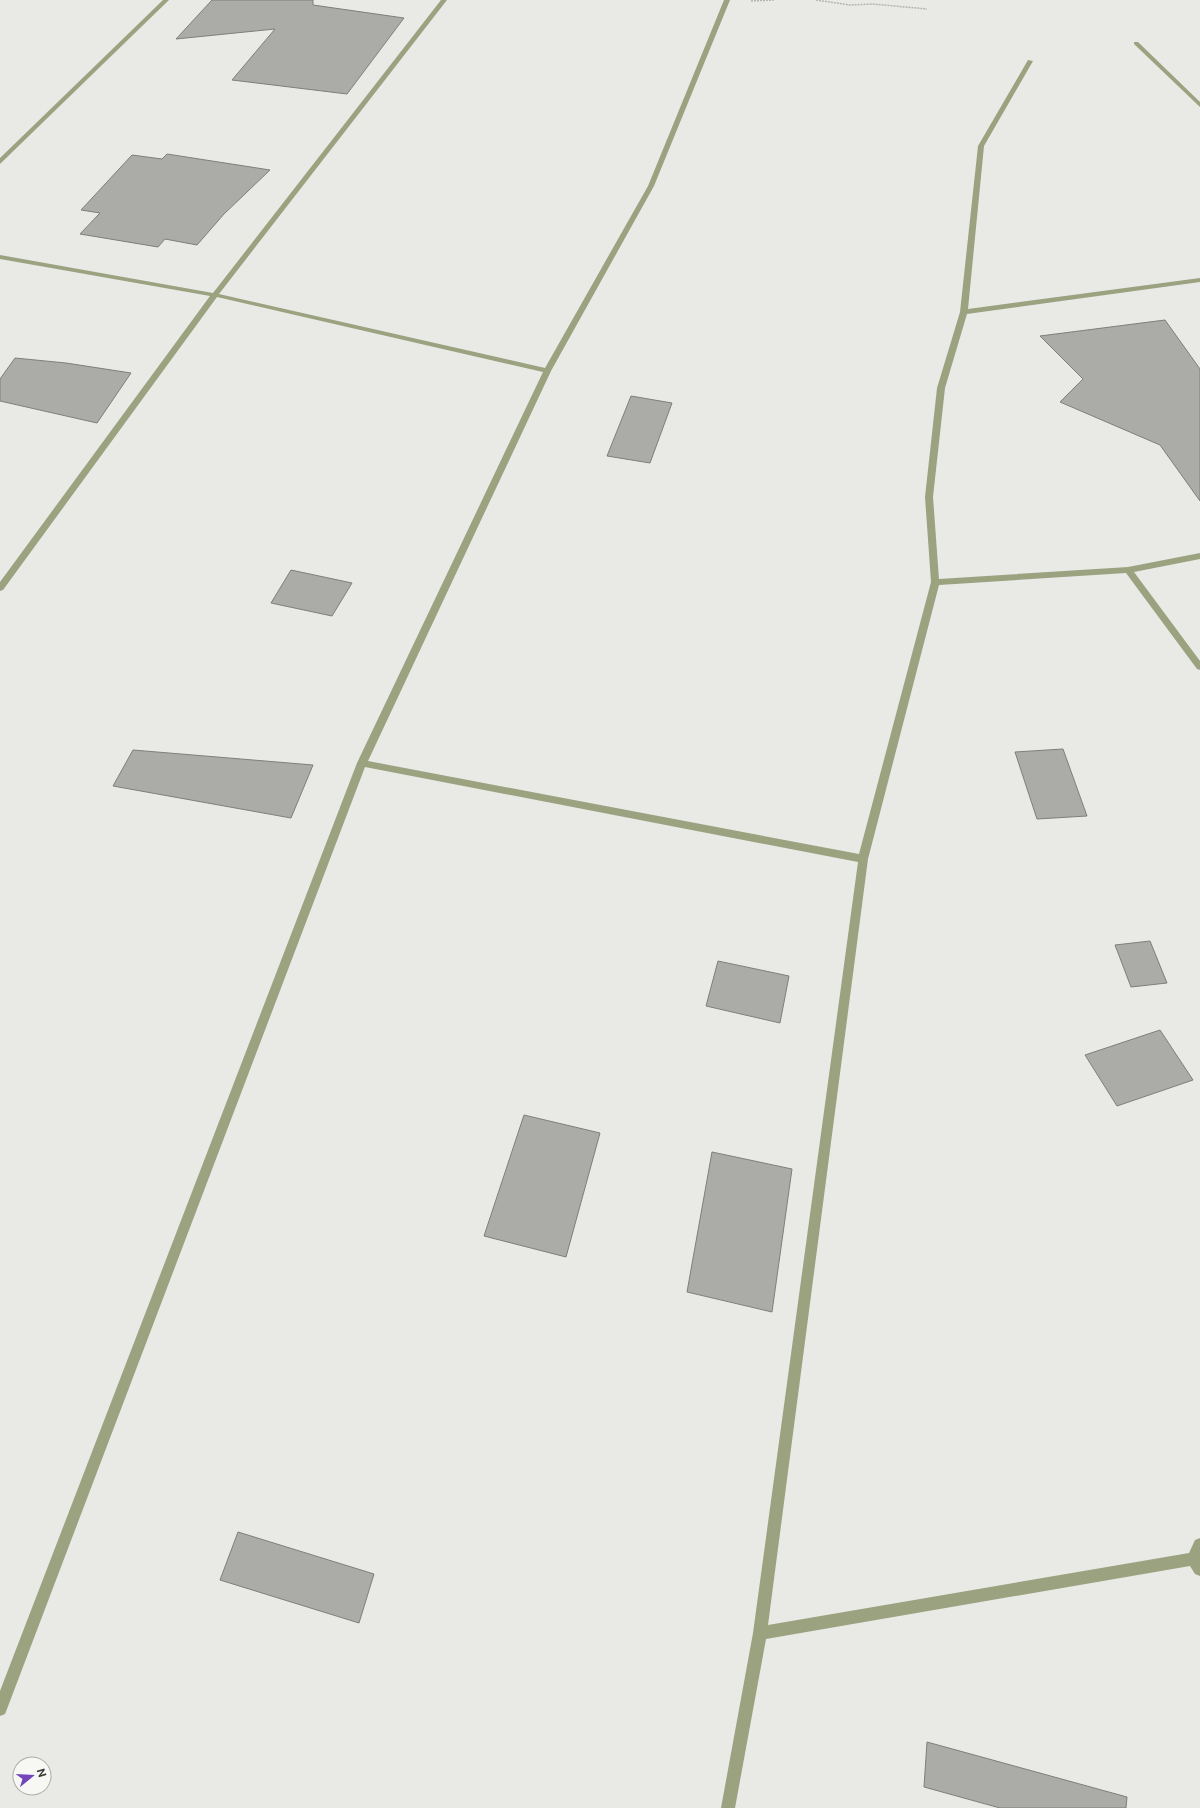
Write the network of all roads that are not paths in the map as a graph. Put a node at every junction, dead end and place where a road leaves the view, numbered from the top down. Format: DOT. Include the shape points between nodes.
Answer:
graph roads {
  1 [pos="166,0"];
  2 [pos="444,0"];
  3 [pos="727,0"];
  4 [pos="1136,43"];
  5 [pos="1030,62"];
  6 [pos="1200,105"];
  7 [pos="0,162"];
  8 [pos="0,257"];
  9 [pos="1200,280"];
  10 [pos="215,295"];
  11 [pos="964,312"];
  12 [pos="547,371"];
  13 [pos="1200,556"];
  14 [pos="1128,570"];
  15 [pos="935,582"];
  16 [pos="0,588"];
  17 [pos="1200,667"];
  18 [pos="362,763"];
  19 [pos="863,859"];
  20 [pos="1200,1545"];
  21 [pos="1196,1564"];
  22 [pos="760,1633"];
  23 [pos="0,1709"];
  24 [pos="728,1808"];
  1 -- 7 [label="street"];
  2 -- 10 [label="street"];
  3 -- 12 [label="street" via="651,186"];
  4 -- 6 [label="street"];
  5 -- 11 [label="street" via="981,146"];
  8 -- 10 [label="street"];
  9 -- 11 [label="street"];
  10 -- 12 [label="street"];
  10 -- 16 [label="street"];
  11 -- 15 [label="street" via="941,388 929,498"];
  12 -- 18 [label="street"];
  13 -- 14 [label="street"];
  14 -- 15 [label="street"];
  14 -- 17 [label="street"];
  15 -- 19 [label="street"];
  18 -- 19 [label="street"];
  18 -- 23 [label="street"];
  19 -- 22 [label="street"];
  20 -- 21 [label="street"];
  21 -- 22 [label="street"];
  22 -- 24 [label="street"];
}
